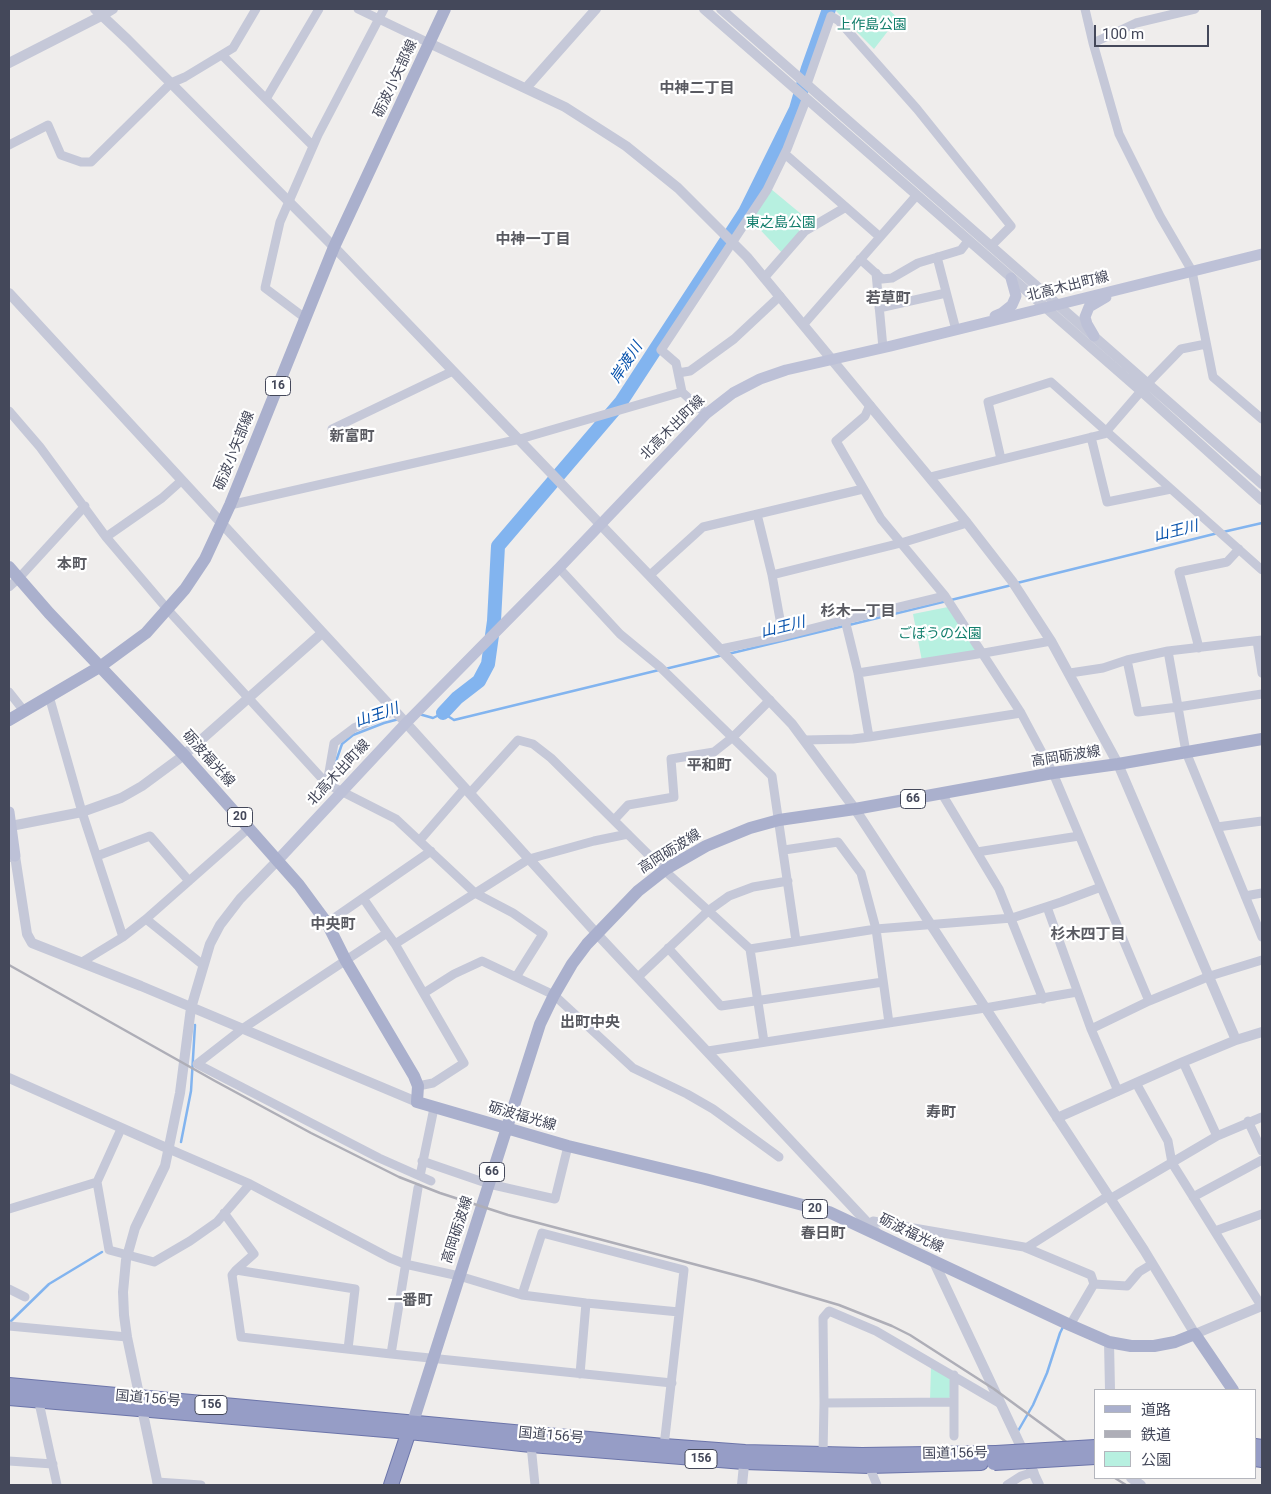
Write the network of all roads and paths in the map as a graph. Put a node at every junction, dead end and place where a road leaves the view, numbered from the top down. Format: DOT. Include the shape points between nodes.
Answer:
graph roads {
  1 [pos="113,9"];
  2 [pos="256,9"];
  3 [pos="319,9"];
  4 [pos="358,9"];
  5 [pos="384,9"];
  6 [pos="444,9"];
  7 [pos="596,9"];
  8 [pos="704,9"];
  9 [pos="721,9"];
  10 [pos="1086,9"];
  11 [pos="1195,9"];
  12 [pos="99,12"];
  13 [pos="379,19"];
  14 [pos="1093,43"];
  15 [pos="429,44"];
  16 [pos="222,54"];
  17 [pos="9,62"];
  18 [pos="170,82"];
  19 [pos="807,84"];
  20 [pos="526,88"];
  21 [pos="266,99"];
  22 [pos="806,100"];
  23 [pos="9,145"];
  24 [pos="313,146"];
  25 [pos="785,154"];
  26 [pos="916,196"];
  27 [pos="288,202"];
  28 [pos="846,207"];
  29 [pos="880,237"];
  30 [pos="968,241"];
  31 [pos="733,242"];
  32 [pos="991,246"];
  33 [pos="334,247"];
  34 [pos="1262,254"];
  35 [pos="937,256"];
  36 [pos="860,259"];
  37 [pos="1192,271"];
  38 [pos="876,273"];
  39 [pos="764,278"];
  40 [pos="1010,278"];
  41 [pos="1133,286"];
  42 [pos="9,293"];
  43 [pos="946,293"];
  44 [pos="780,296"];
  45 [pos="12,303"];
  46 [pos="1058,305"];
  47 [pos="879,308"];
  48 [pos="1045,308"];
  49 [pos="305,318"];
  50 [pos="803,325"];
  51 [pos="970,326"];
  52 [pos="956,330"];
  53 [pos="1094,336"];
  54 [pos="1206,344"];
  55 [pos="883,348"];
  56 [pos="830,360"];
  57 [pos="453,370"];
  58 [pos="678,373"];
  59 [pos="1144,387"];
  60 [pos="682,392"];
  61 [pos="870,405"];
  62 [pos="9,411"];
  63 [pos="706,414"];
  64 [pos="1262,419"];
  65 [pos="332,430"];
  66 [pos="1106,432"];
  67 [pos="1092,437"];
  68 [pos="520,439"];
  69 [pos="1001,459"];
  70 [pos="930,477"];
  71 [pos="181,481"];
  72 [pos="1262,484"];
  73 [pos="863,489"];
  74 [pos="1171,489"];
  75 [pos="1262,500"];
  76 [pos="230,504"];
  77 [pos="85,506"];
  78 [pos="757,514"];
  79 [pos="967,523"];
  80 [pos="600,524"];
  81 [pos="221,525"];
  82 [pos="106,537"];
  83 [pos="901,544"];
  84 [pos="1239,549"];
  85 [pos="9,567"];
  86 [pos="559,568"];
  87 [pos="1262,570"];
  88 [pos="650,575"];
  89 [pos="772,576"];
  90 [pos="14,582"];
  91 [pos="945,596"];
  92 [pos="168,610"];
  93 [pos="845,620"];
  94 [pos="322,633"];
  95 [pos="783,636"];
  96 [pos="1260,640"];
  97 [pos="1052,641"];
  98 [pos="1199,648"];
  99 [pos="721,649"];
  100 [pos="1168,652"];
  101 [pos="984,653"];
  102 [pos="1127,660"];
  103 [pos="101,666"];
  104 [pos="858,673"];
  105 [pos="1070,673"];
  106 [pos="1262,674"];
  107 [pos="9,692"];
  108 [pos="1262,694"];
  109 [pos="49,696"];
  110 [pos="248,698"];
  111 [pos="770,700"];
  112 [pos="1178,707"];
  113 [pos="24,711"];
  114 [pos="394,711"];
  115 [pos="1021,713"];
  116 [pos="9,720"];
  117 [pos="406,723"];
  118 [pos="733,737"];
  119 [pos="869,737"];
  120 [pos="1262,739"];
  121 [pos="804,740"];
  122 [pos="1186,752"];
  123 [pos="184,755"];
  124 [pos="1118,764"];
  125 [pos="1053,773"];
  126 [pos="327,784"];
  127 [pos="467,790"];
  128 [pos="342,791"];
  129 [pos="942,794"];
  130 [pos="856,809"];
  131 [pos="9,812"];
  132 [pos="82,812"];
  133 [pos="614,820"];
  134 [pos="779,820"];
  135 [pos="1262,822"];
  136 [pos="11,826"];
  137 [pos="1217,827"];
  138 [pos="250,828"];
  139 [pos="628,834"];
  140 [pos="1080,836"];
  141 [pos="420,840"];
  142 [pos="784,850"];
  143 [pos="431,851"];
  144 [pos="977,852"];
  145 [pos="12,856"];
  146 [pos="97,856"];
  147 [pos="529,859"];
  148 [pos="277,861"];
  149 [pos="664,870"];
  150 [pos="189,881"];
  151 [pos="788,881"];
  152 [pos="1101,887"];
  153 [pos="475,892"];
  154 [pos="1262,893"];
  155 [pos="1245,896"];
  156 [pos="363,898"];
  157 [pos="1047,907"];
  158 [pos="708,910"];
  159 [pos="1012,918"];
  160 [pos="146,919"];
  161 [pos="327,923"];
  162 [pos="931,923"];
  163 [pos="876,929"];
  164 [pos="387,933"];
  165 [pos="597,934"];
  166 [pos="123,937"];
  167 [pos="1262,937"];
  168 [pos="796,941"];
  169 [pos="394,944"];
  170 [pos="668,948"];
  171 [pos="750,949"];
  172 [pos="1262,960"];
  173 [pos="346,961"];
  174 [pos="82,962"];
  175 [pos="203,964"];
  176 [pos="1210,976"];
  177 [pos="516,977"];
  178 [pos="638,977"];
  179 [pos="883,982"];
  180 [pos="1077,992"];
  181 [pos="424,993"];
  182 [pos="554,995"];
  183 [pos="1043,999"];
  184 [pos="757,1001"];
  185 [pos="1149,1001"];
  186 [pos="191,1008"];
  187 [pos="986,1008"];
  188 [pos="890,1023"];
  189 [pos="242,1029"];
  190 [pos="1091,1029"];
  191 [pos="1262,1032"];
  192 [pos="1236,1040"];
  193 [pos="764,1042"];
  194 [pos="708,1051"];
  195 [pos="1184,1062"];
  196 [pos="9,1078"];
  197 [pos="1136,1083"];
  198 [pos="418,1086"];
  199 [pos="1118,1091"];
  200 [pos="417,1102"];
  201 [pos="434,1108"];
  202 [pos="1262,1117"];
  203 [pos="1057,1118"];
  204 [pos="1248,1121"];
  205 [pos="120,1129"];
  206 [pos="506,1129"];
  207 [pos="1217,1136"];
  208 [pos="568,1146"];
  209 [pos="169,1149"];
  210 [pos="1262,1150"];
  211 [pos="779,1157"];
  212 [pos="1262,1160"];
  213 [pos="422,1161"];
  214 [pos="1172,1163"];
  215 [pos="420,1176"];
  216 [pos="431,1181"];
  217 [pos="97,1182"];
  218 [pos="250,1184"];
  219 [pos="488,1184"];
  220 [pos="418,1188"];
  221 [pos="1193,1196"];
  222 [pos="1109,1198"];
  223 [pos="9,1209"];
  224 [pos="224,1213"];
  225 [pos="1262,1214"];
  226 [pos="868,1224"];
  227 [pos="1215,1231"];
  228 [pos="878,1235"];
  229 [pos="1026,1248"];
  230 [pos="127,1256"];
  231 [pos="934,1262"];
  232 [pos="405,1264"];
  233 [pos="1152,1264"];
  234 [pos="236,1270"];
  235 [pos="459,1276"];
  236 [pos="1094,1284"];
  237 [pos="9,1289"];
  238 [pos="522,1295"];
  239 [pos="25,1297"];
  240 [pos="586,1303"];
  241 [pos="1262,1306"];
  242 [pos="679,1312"];
  243 [pos="1070,1325"];
  244 [pos="9,1326"];
  245 [pos="1195,1334"];
  246 [pos="127,1337"];
  247 [pos="1109,1342"];
  248 [pos="348,1349"];
  249 [pos="391,1354"];
  250 [pos="433,1359"];
  251 [pos="580,1374"];
  252 [pos="954,1375"];
  253 [pos="672,1384"];
  254 [pos="9,1385"];
  255 [pos="1110,1389"];
  256 [pos="1232,1389"];
  257 [pos="37,1394"];
  258 [pos="9,1398"];
  259 [pos="954,1402"];
  260 [pos="824,1403"];
  261 [pos="141,1404"];
  262 [pos="1002,1404"];
  263 [pos="411,1427"];
  264 [pos="954,1436"];
  265 [pos="532,1445"];
  266 [pos="664,1446"];
  267 [pos="1094,1446"];
  268 [pos="823,1454"];
  269 [pos="745,1457"];
  270 [pos="1094,1457"];
  271 [pos="995,1458"];
  272 [pos="9,1461"];
  273 [pos="53,1464"];
  274 [pos="869,1466"];
  275 [pos="1034,1472"];
  276 [pos="157,1483"];
  277 [pos="57,1485"];
  278 [pos="201,1485"];
  279 [pos="391,1485"];
  280 [pos="535,1485"];
  281 [pos="742,1485"];
  282 [pos="877,1485"];
  283 [pos="1007,1485"];
  284 [pos="1039,1485"];
  1 -- 12 [label="street"];
  2 -- 16 [label="street" via="233,48"];
  3 -- 21 [label="street"];
  4 -- 13 [label="street"];
  5 -- 13 [label="street"];
  6 -- 15 [label="main road, 砺波小矢部線 / 16"];
  7 -- 20 [label="street"];
  8 -- 22 [label="street"];
  9 -- 19 [label="street"];
  10 -- 14 [label="street"];
  11 -- 14 [label="street" via="1136,23"];
  12 -- 17 [label="street"];
  12 -- 18 [label="street"];
  13 -- 15 [label="street"];
  13 -- 24 [label="street"];
  14 -- 37 [label="street" via="1119,134"];
  15 -- 20 [label="street"];
  15 -- 33 [label="main road, 砺波小矢部線 / 16"];
  16 -- 18 [label="street" via="185,77"];
  16 -- 21 [label="street"];
  18 -- 23 [label="street" via="91,162 61,155 48,125"];
  18 -- 27 [label="street"];
  19 -- 32 [label="street"];
  19 -- 32 [label="street" via="831,16 917,108 1011,226"];
  20 -- 31 [label="street" via="565,107 626,146 678,188"];
  21 -- 24 [label="street"];
  22 -- 25 [label="street"];
  22 -- 26 [label="street"];
  24 -- 27 [label="street"];
  25 -- 28 [label="street"];
  25 -- 31 [label="street" via="767,190"];
  26 -- 29 [label="street"];
  26 -- 30 [label="street"];
  27 -- 33 [label="street"];
  27 -- 49 [label="street" via="280,222 265,288"];
  28 -- 29 [label="street"];
  28 -- 39 [label="street" via="805,231"];
  29 -- 36 [label="street"];
  30 -- 35 [label="street" via="961,250"];
  30 -- 40 [label="street"];
  31 -- 39 [label="street"];
  31 -- 58 [label="street" via="661,350 676,363"];
  32 -- 46 [label="street"];
  33 -- 49 [label="main road, 砺波小矢部線 / 16"];
  33 -- 57 [label="street"];
  34 -- 37 [label="main road, 北高木出町線"];
  35 -- 38 [label="street" via="892,278 882,279"];
  35 -- 43 [label="street"];
  36 -- 38 [label="street"];
  36 -- 50 [label="street"];
  37 -- 41 [label="main road, 北高木出町線"];
  37 -- 54 [label="street"];
  38 -- 47 [label="street"];
  39 -- 44 [label="street"];
  40 -- 48 [label="street"];
  40 -- 51 [label="main road" via="1016,296 1012,305 1002,313"];
  41 -- 46 [label="main road, 北高木出町線"];
  41 -- 53 [label="main road" via="1089,307 1087,324"];
  42 -- 45 [label="street"];
  43 -- 47 [label="street"];
  43 -- 52 [label="street"];
  44 -- 50 [label="street"];
  44 -- 58 [label="street" via="734,339 690,371"];
  45 -- 71 [label="street"];
  46 -- 48 [label="main road, 北高木出町線"];
  46 -- 53 [label="street"];
  47 -- 55 [label="street"];
  48 -- 51 [label="main road, 北高木出町線"];
  48 -- 59 [label="street"];
  49 -- 76 [label="main road, 砺波小矢部線 / 16"];
  50 -- 56 [label="street"];
  51 -- 52 [label="main road, 北高木出町線"];
  52 -- 55 [label="main road, 北高木出町線"];
  53 -- 59 [label="street"];
  54 -- 59 [label="street" via="1181,349"];
  54 -- 64 [label="street" via="1213,377"];
  55 -- 56 [label="main road, 北高木出町線"];
  56 -- 61 [label="street"];
  56 -- 63 [label="main road, 北高木出町線" via="760,379 733,393"];
  57 -- 65 [label="street"];
  57 -- 68 [label="street"];
  58 -- 60 [label="street"];
  59 -- 66 [label="street"];
  59 -- 72 [label="street"];
  59 -- 75 [label="street"];
  60 -- 63 [label="street"];
  60 -- 68 [label="street"];
  61 -- 70 [label="street"];
  61 -- 73 [label="street" via="865,416 836,442"];
  62 -- 77 [label="street"];
  63 -- 80 [label="main road, 北高木出町線"];
  66 -- 67 [label="street"];
  66 -- 69 [label="street" via="1051,382 988,402"];
  66 -- 74 [label="street"];
  67 -- 69 [label="street"];
  67 -- 74 [label="street" via="1107,502"];
  68 -- 76 [label="street"];
  68 -- 80 [label="street"];
  69 -- 70 [label="street"];
  70 -- 79 [label="street"];
  71 -- 81 [label="street"];
  71 -- 82 [label="street"];
  73 -- 78 [label="street"];
  73 -- 83 [label="street"];
  74 -- 84 [label="street"];
  76 -- 81 [label="main road, 砺波小矢部線 / 16"];
  77 -- 82 [label="street"];
  77 -- 90 [label="street"];
  78 -- 88 [label="street" via="703,527"];
  78 -- 89 [label="street"];
  79 -- 83 [label="street"];
  79 -- 97 [label="street" via="1012,580"];
  80 -- 86 [label="main road, 北高木出町線"];
  80 -- 88 [label="street"];
  81 -- 92 [label="main road, 砺波小矢部線 / 16" via="205,559"];
  81 -- 94 [label="street"];
  82 -- 92 [label="street"];
  83 -- 89 [label="street"];
  83 -- 91 [label="street"];
  84 -- 87 [label="street"];
  84 -- 98 [label="street" via="1227,562 1179,572"];
  85 -- 90 [label="main road, 砺波福光線 / 20"];
  86 -- 117 [label="main road, 北高木出町線"];
  86 -- 118 [label="street" via="620,634 660,666"];
  88 -- 99 [label="street"];
  89 -- 95 [label="street"];
  90 -- 103 [label="main road, 砺波福光線 / 20"];
  91 -- 93 [label="street"];
  91 -- 101 [label="street"];
  92 -- 103 [label="main road, 砺波小矢部線 / 16" via="146,633"];
  92 -- 110 [label="street"];
  93 -- 95 [label="street"];
  93 -- 104 [label="street"];
  94 -- 110 [label="street"];
  94 -- 114 [label="street"];
  95 -- 99 [label="street"];
  96 -- 98 [label="street"];
  96 -- 106 [label="street"];
  97 -- 101 [label="street"];
  97 -- 105 [label="street"];
  98 -- 100 [label="street"];
  99 -- 111 [label="street"];
  100 -- 102 [label="street"];
  100 -- 112 [label="street"];
  101 -- 104 [label="street"];
  101 -- 115 [label="street"];
  102 -- 105 [label="street"];
  102 -- 112 [label="street" via="1138,712"];
  103 -- 109 [label="main road, 砺波小矢部線 / 16"];
  103 -- 123 [label="main road, 砺波福光線 / 20"];
  104 -- 119 [label="street"];
  105 -- 124 [label="street"];
  107 -- 113 [label="street"];
  108 -- 112 [label="street"];
  109 -- 113 [label="main road, 砺波小矢部線 / 16"];
  109 -- 132 [label="street"];
  110 -- 123 [label="street"];
  110 -- 126 [label="street"];
  111 -- 118 [label="street"];
  111 -- 121 [label="street"];
  112 -- 122 [label="street"];
  113 -- 116 [label="main road, 砺波小矢部線 / 16"];
  114 -- 117 [label="street"];
  114 -- 126 [label="street" via="354,728 334,743"];
  115 -- 119 [label="street"];
  115 -- 125 [label="street"];
  117 -- 127 [label="street"];
  117 -- 128 [label="main road, 北高木出町線"];
  118 -- 133 [label="street" via="714,752 671,758 674,797 628,805"];
  118 -- 134 [label="street" via="772,776"];
  119 -- 121 [label="street"];
  120 -- 122 [label="main road, 高岡砺波線 / 66"];
  121 -- 130 [label="street"];
  122 -- 124 [label="main road, 高岡砺波線 / 66"];
  122 -- 137 [label="street"];
  123 -- 132 [label="street" via="121,798"];
  123 -- 138 [label="main road, 砺波福光線 / 20"];
  124 -- 125 [label="main road, 高岡砺波線 / 66"];
  124 -- 176 [label="street"];
  125 -- 129 [label="main road, 高岡砺波線 / 66"];
  125 -- 140 [label="street"];
  126 -- 128 [label="street"];
  127 -- 133 [label="street" via="518,740 533,744 551,758"];
  127 -- 141 [label="street"];
  127 -- 147 [label="street"];
  128 -- 141 [label="street" via="396,819"];
  128 -- 148 [label="main road, 北高木出町線"];
  129 -- 130 [label="main road, 高岡砺波線 / 66"];
  129 -- 144 [label="street"];
  130 -- 134 [label="main road, 高岡砺波線 / 66"];
  130 -- 162 [label="street"];
  131 -- 136 [label="main road"];
  132 -- 136 [label="street"];
  132 -- 146 [label="street"];
  133 -- 139 [label="street"];
  134 -- 142 [label="street"];
  134 -- 149 [label="main road, 高岡砺波線 / 66" via="706,846"];
  135 -- 137 [label="street"];
  136 -- 145 [label="main road"];
  137 -- 155 [label="street"];
  138 -- 148 [label="main road, 砺波福光線 / 20"];
  138 -- 150 [label="street"];
  139 -- 147 [label="street"];
  139 -- 149 [label="street"];
  140 -- 144 [label="street"];
  140 -- 152 [label="street"];
  141 -- 143 [label="street"];
  142 -- 151 [label="street"];
  142 -- 163 [label="street" via="838,842 861,873"];
  143 -- 153 [label="street"];
  143 -- 156 [label="street"];
  144 -- 159 [label="street"];
  145 -- 174 [label="street" via="27,934 32,942"];
  146 -- 150 [label="street" via="150,836"];
  146 -- 166 [label="street"];
  147 -- 153 [label="street"];
  147 -- 165 [label="street"];
  148 -- 161 [label="main road, 砺波福光線 / 20"];
  148 -- 175 [label="street" via="220,925"];
  149 -- 158 [label="street"];
  149 -- 165 [label="main road, 高岡砺波線 / 66" via="638,891"];
  150 -- 160 [label="street"];
  151 -- 158 [label="street" via="754,887 729,896"];
  151 -- 168 [label="street"];
  152 -- 157 [label="street"];
  152 -- 185 [label="street"];
  153 -- 169 [label="street"];
  153 -- 177 [label="street" via="543,934"];
  154 -- 155 [label="street"];
  155 -- 167 [label="street"];
  156 -- 161 [label="street"];
  156 -- 164 [label="street"];
  157 -- 159 [label="street"];
  157 -- 180 [label="street"];
  158 -- 170 [label="street"];
  158 -- 171 [label="street"];
  159 -- 162 [label="street"];
  159 -- 183 [label="street"];
  160 -- 166 [label="street"];
  160 -- 175 [label="street"];
  161 -- 173 [label="main road, 砺波福光線 / 20"];
  162 -- 163 [label="street"];
  162 -- 187 [label="street"];
  163 -- 168 [label="street"];
  163 -- 179 [label="street"];
  164 -- 169 [label="street"];
  164 -- 173 [label="street"];
  165 -- 178 [label="street"];
  165 -- 182 [label="main road, 高岡砺波線 / 66" via="572,964"];
  166 -- 174 [label="street"];
  168 -- 171 [label="street"];
  169 -- 181 [label="street"];
  170 -- 178 [label="street"];
  170 -- 184 [label="street" via="721,1006"];
  171 -- 184 [label="street"];
  172 -- 176 [label="street"];
  173 -- 189 [label="street"];
  173 -- 198 [label="main road, 砺波福光線 / 20"];
  174 -- 186 [label="street"];
  175 -- 186 [label="street"];
  176 -- 185 [label="street"];
  176 -- 192 [label="street"];
  177 -- 181 [label="street" via="482,961"];
  177 -- 182 [label="street"];
  178 -- 194 [label="street"];
  179 -- 184 [label="street"];
  179 -- 188 [label="street"];
  180 -- 183 [label="street"];
  180 -- 190 [label="street"];
  181 -- 198 [label="street" via="464,1063 433,1083"];
  182 -- 206 [label="main road, 高岡砺波線 / 66" via="540,1024"];
  182 -- 211 [label="street" via="633,1068 713,1110"];
  183 -- 187 [label="street"];
  184 -- 193 [label="street"];
  185 -- 190 [label="street"];
  186 -- 189 [label="street"];
  186 -- 209 [label="street"];
  187 -- 188 [label="street"];
  187 -- 203 [label="street"];
  188 -- 193 [label="street"];
  189 -- 200 [label="street"];
  189 -- 215 [label="street" via="197,1064"];
  190 -- 199 [label="street"];
  191 -- 192 [label="street"];
  192 -- 195 [label="street"];
  193 -- 194 [label="street"];
  194 -- 226 [label="street"];
  195 -- 197 [label="street"];
  195 -- 207 [label="street"];
  196 -- 205 [label="street"];
  197 -- 199 [label="street"];
  197 -- 214 [label="street" via="1168,1141"];
  198 -- 200 [label="main road"];
  199 -- 203 [label="street"];
  200 -- 201 [label="main road, 砺波福光線 / 20"];
  201 -- 206 [label="main road, 砺波福光線 / 20"];
  201 -- 213 [label="street"];
  202 -- 204 [label="street"];
  203 -- 222 [label="street"];
  204 -- 207 [label="street"];
  204 -- 210 [label="street"];
  205 -- 209 [label="street"];
  205 -- 217 [label="street"];
  206 -- 208 [label="main road, 砺波福光線 / 20"];
  206 -- 219 [label="main road, 高岡砺波線 / 66"];
  207 -- 214 [label="street"];
  208 -- 219 [label="street" via="555,1199"];
  208 -- 228 [label="main road, 砺波福光線 / 20" via="829,1212"];
  209 -- 218 [label="street"];
  209 -- 230 [label="street" via="165,1166 135,1228"];
  212 -- 221 [label="street"];
  213 -- 215 [label="street"];
  213 -- 219 [label="street"];
  214 -- 221 [label="street"];
  214 -- 222 [label="street"];
  215 -- 216 [label="street"];
  217 -- 223 [label="street"];
  217 -- 230 [label="street" via="109,1250"];
  218 -- 224 [label="street"];
  218 -- 232 [label="street"];
  219 -- 235 [label="main road, 高岡砺波線 / 66"];
  220 -- 232 [label="street"];
  221 -- 227 [label="street"];
  222 -- 229 [label="street"];
  222 -- 233 [label="street"];
  224 -- 230 [label="street" via="190,1242 154,1262"];
  224 -- 234 [label="street" via="254,1254"];
  225 -- 227 [label="street"];
  226 -- 228 [label="street"];
  226 -- 229 [label="street" via="873,1222"];
  227 -- 241 [label="street"];
  228 -- 231 [label="main road, 砺波福光線 / 20"];
  229 -- 236 [label="street" via="1091,1275"];
  230 -- 246 [label="street" via="123,1292"];
  231 -- 243 [label="main road, 砺波福光線 / 20"];
  231 -- 262 [label="street"];
  232 -- 235 [label="street"];
  232 -- 249 [label="street"];
  233 -- 236 [label="street" via="1139,1272 1127,1286"];
  233 -- 245 [label="street"];
  234 -- 248 [label="street" via="232,1275 240,1336"];
  234 -- 248 [label="street" via="355,1289"];
  235 -- 238 [label="street"];
  235 -- 250 [label="main road, 高岡砺波線 / 66"];
  236 -- 243 [label="street"];
  237 -- 239 [label="street"];
  238 -- 240 [label="street"];
  238 -- 242 [label="street" via="542,1233 684,1270"];
  240 -- 242 [label="street"];
  240 -- 251 [label="street"];
  241 -- 245 [label="street"];
  242 -- 253 [label="street"];
  243 -- 247 [label="main road, 砺波福光線 / 20"];
  244 -- 246 [label="street"];
  245 -- 247 [label="main road, 砺波福光線 / 20" via="1154,1346"];
  245 -- 256 [label="main road"];
  246 -- 261 [label="street"];
  247 -- 255 [label="street"];
  248 -- 249 [label="street"];
  249 -- 250 [label="street"];
  250 -- 251 [label="street"];
  250 -- 263 [label="main road, 高岡砺波線 / 66"];
  251 -- 253 [label="street"];
  252 -- 259 [label="street"];
  252 -- 260 [label="street" via="876,1331 829,1311 823,1318"];
  252 -- 262 [label="street"];
  253 -- 266 [label="street"];
  254 -- 257 [label="highway, 国道156号 / 156"];
  257 -- 258 [label="highway, 国道156号 / 156"];
  257 -- 261 [label="highway, 国道156号 / 156"];
  257 -- 273 [label="street"];
  259 -- 260 [label="street"];
  259 -- 264 [label="street"];
  260 -- 268 [label="street"];
  261 -- 263 [label="highway, 国道156号 / 156"];
  261 -- 276 [label="street"];
  262 -- 275 [label="street"];
  263 -- 265 [label="highway, 国道156号 / 156"];
  263 -- 266 [label="highway, 国道156号 / 156"];
  263 -- 279 [label="highway"];
  265 -- 269 [label="highway, 国道156号 / 156"];
  265 -- 280 [label="street"];
  266 -- 269 [label="highway, 国道156号 / 156"];
  267 -- 271 [label="highway, 国道156号 / 156, bridge"];
  268 -- 269 [label="highway, 国道156号 / 156"];
  268 -- 271 [label="highway, 国道156号 / 156"];
  269 -- 274 [label="highway, 国道156号 / 156"];
  269 -- 281 [label="street"];
  270 -- 271 [label="highway, 国道156号 / 156, bridge"];
  271 -- 274 [label="highway, 国道156号 / 156"];
  272 -- 273 [label="street"];
  273 -- 277 [label="street"];
  274 -- 282 [label="street"];
  275 -- 283 [label="street"];
  275 -- 284 [label="street"];
  276 -- 278 [label="street"];
}
